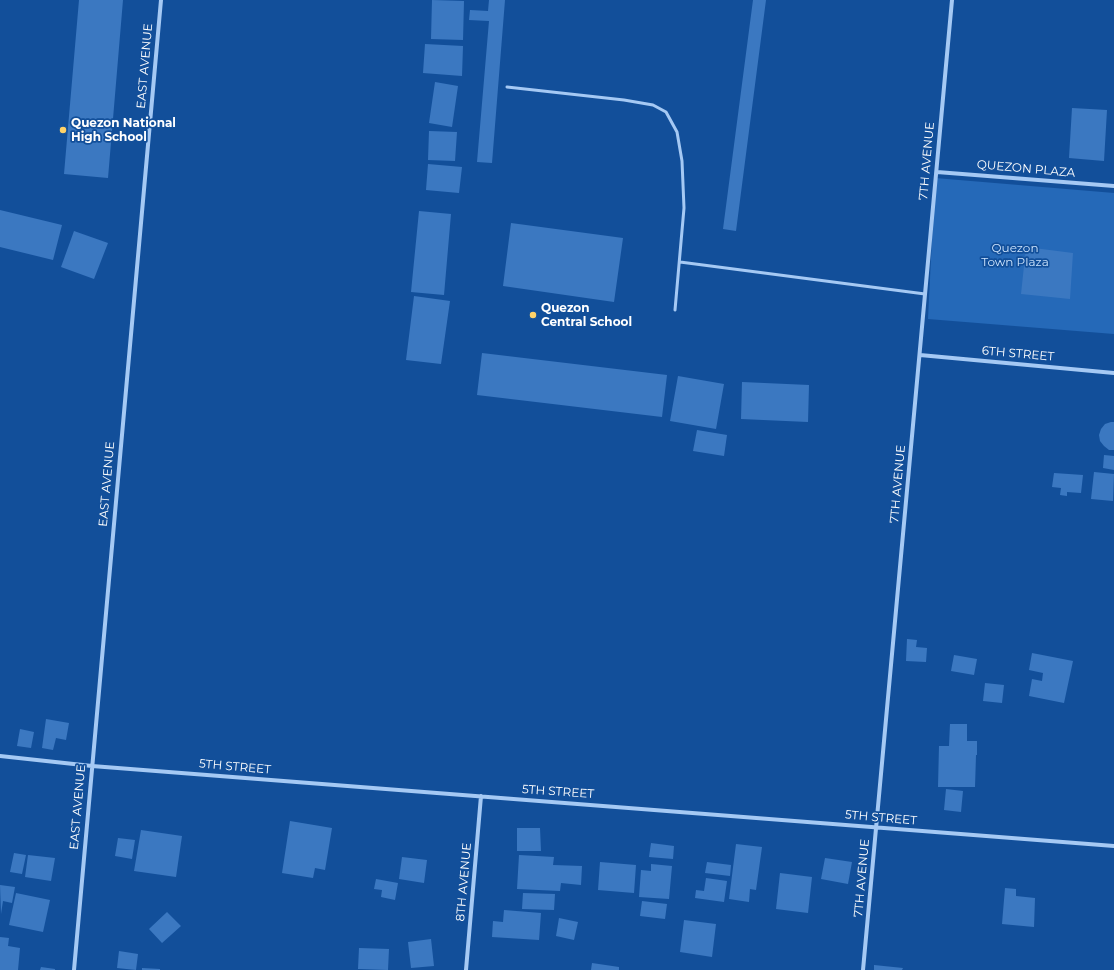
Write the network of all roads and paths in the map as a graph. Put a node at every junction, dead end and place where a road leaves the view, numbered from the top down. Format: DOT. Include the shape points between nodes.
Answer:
graph roads {
  1 [pos="162,0"];
  2 [pos="952,0"];
  3 [pos="507,87"];
  4 [pos="936,172"];
  5 [pos="1114,186"];
  6 [pos="680,262"];
  7 [pos="925,294"];
  8 [pos="675,310"];
  9 [pos="920,355"];
  10 [pos="1114,373"];
  11 [pos="0,756"];
  12 [pos="92,766"];
  13 [pos="481,796"];
  14 [pos="876,827"];
  15 [pos="1114,846"];
  16 [pos="74,970"];
  17 [pos="466,970"];
  18 [pos="863,970"];
  1 -- 12 [label="street, EAST AVENUE"];
  2 -- 4 [label="street, 7TH AVENUE"];
  3 -- 6 [label="lane" via="624,100 653,105 666,112 677,132 682,160 684,208"];
  4 -- 5 [label="street, QUEZON PLAZA"];
  4 -- 7 [label="street, 7TH AVENUE"];
  6 -- 7 [label="lane"];
  6 -- 8 [label="lane"];
  7 -- 9 [label="street, 7TH AVENUE"];
  9 -- 10 [label="street, 6TH STREET"];
  9 -- 14 [label="street, 7TH AVENUE"];
  11 -- 12 [label="street, 5TH STREET"];
  12 -- 13 [label="street, 5TH STREET"];
  12 -- 16 [label="street, EAST AVENUE"];
  13 -- 14 [label="street, 5TH STREET"];
  13 -- 17 [label="street, 8TH AVENUE"];
  14 -- 15 [label="street, 5TH STREET"];
  14 -- 18 [label="street, 7TH AVENUE"];
}
